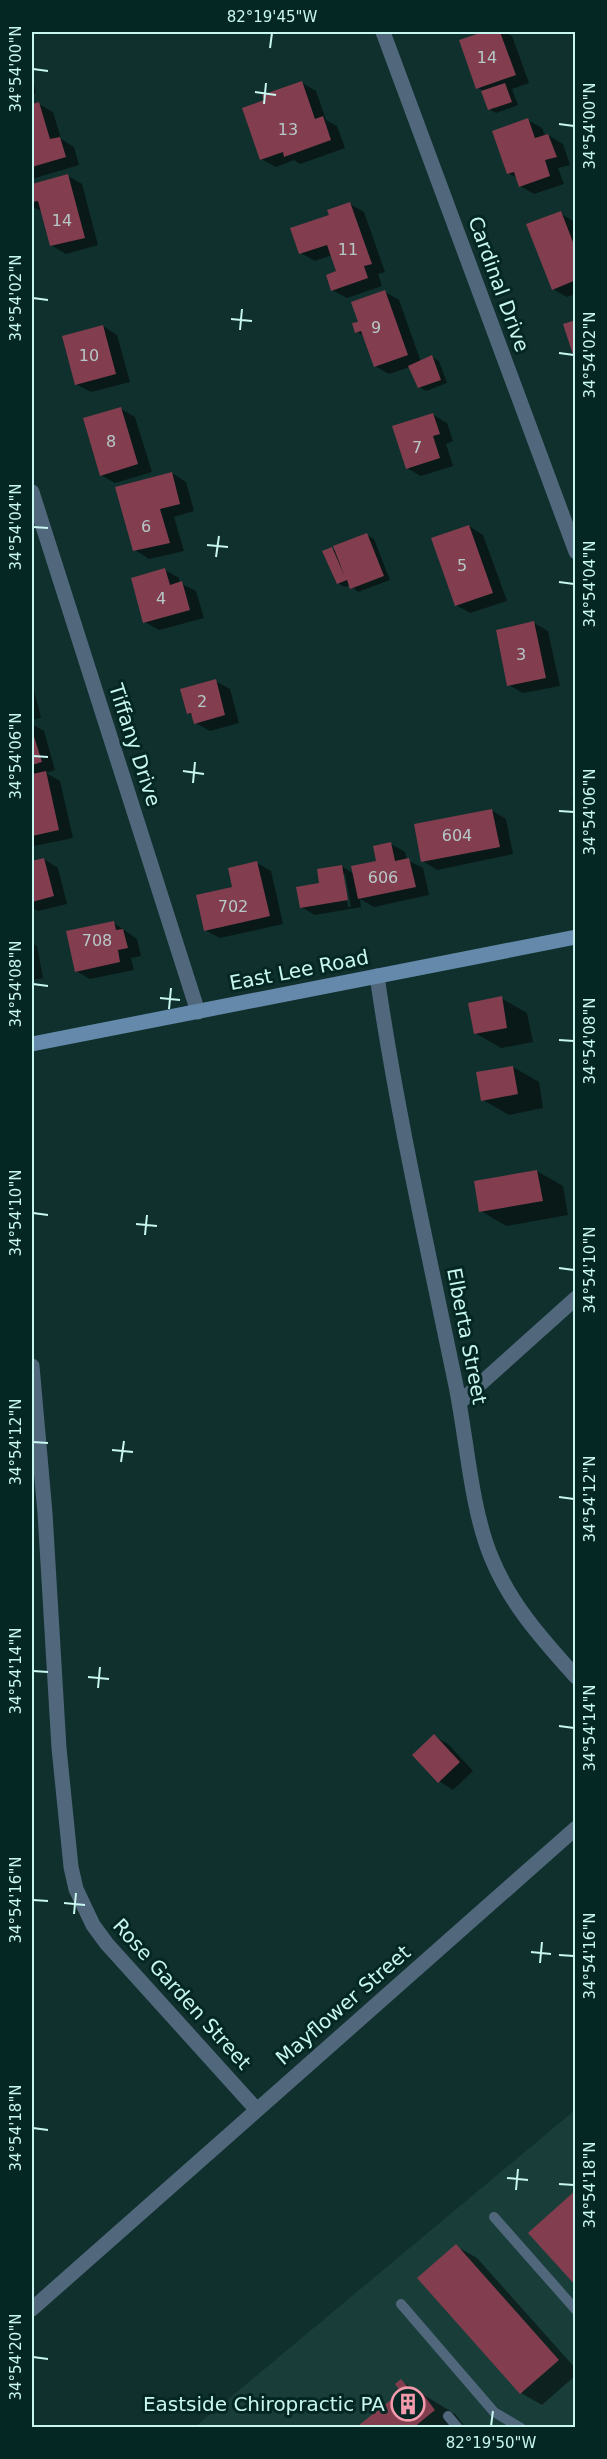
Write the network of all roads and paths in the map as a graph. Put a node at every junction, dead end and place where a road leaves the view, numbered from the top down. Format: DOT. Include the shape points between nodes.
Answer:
graph roads {
  1 [pos="383,32"];
  2 [pos="32,492"];
  3 [pos="576,552"];
  4 [pos="576,937"];
  5 [pos="377,976"];
  6 [pos="198,1012"];
  7 [pos="32,1044"];
  8 [pos="576,1298"];
  9 [pos="32,1366"];
  10 [pos="459,1402"];
  11 [pos="576,1677"];
  12 [pos="576,1828"];
  13 [pos="256,2109"];
  14 [pos="494,2217"];
  15 [pos="401,2304"];
  16 [pos="32,2309"];
  17 [pos="576,2310"];
  18 [pos="448,2416"];
  19 [pos="458,2427"];
  20 [pos="521,2427"];
  1 -- 3 [label="street, Cardinal Drive"];
  2 -- 6 [label="street, Tiffany Drive"];
  4 -- 5 [label="street, East Lee Road"];
  5 -- 6 [label="street, East Lee Road"];
  5 -- 10 [label="street, Elberta Street" via="387,1048"];
  6 -- 7 [label="street, East Lee Road"];
  8 -- 10 [label="street"];
  9 -- 13 [label="street, Rose Garden Street" via="59,1748 76,1889 107,1944"];
  10 -- 11 [label="street, Elberta Street" via="490,1556 516,1606"];
  12 -- 13 [label="street, Mayflower Street"];
  13 -- 16 [label="street, Mayflower Street"];
  14 -- 17 [label="lane"];
  15 -- 20 [label="lane" via="494,2412"];
  18 -- 19 [label="lane"];
}
